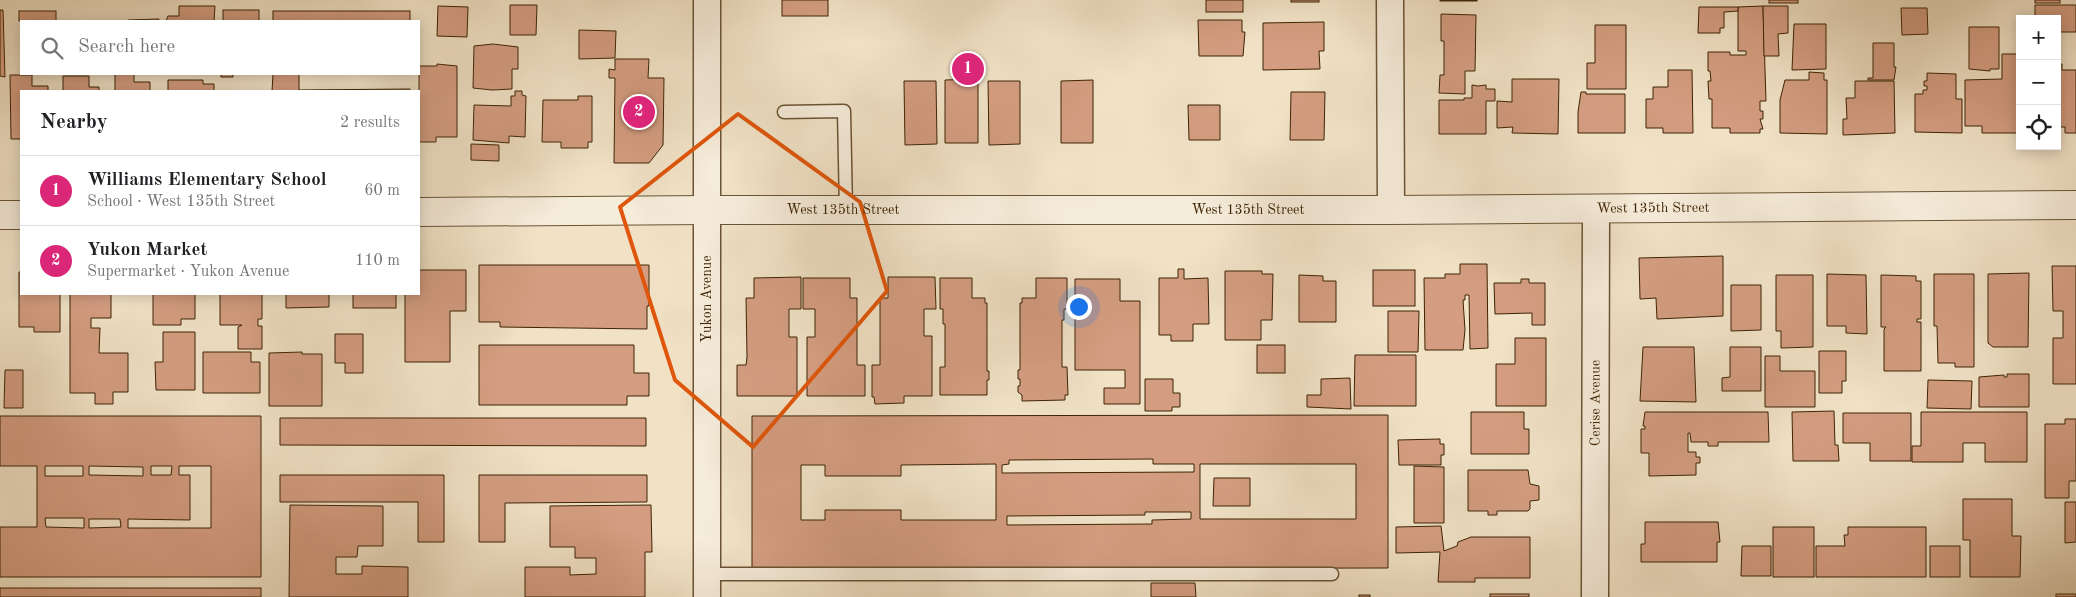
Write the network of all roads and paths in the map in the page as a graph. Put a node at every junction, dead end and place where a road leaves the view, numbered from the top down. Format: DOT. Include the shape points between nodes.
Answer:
graph roads {
  1 [pos="707,0"];
  2 [pos="1390,0"];
  3 [pos="784,112"];
  4 [pos="2076,205"];
  5 [pos="1596,209"];
  6 [pos="707,210"];
  7 [pos="846,210"];
  8 [pos="1392,210"];
  9 [pos="420,212"];
  10 [pos="0,215"];
  11 [pos="20,215"];
  12 [pos="1332,574"];
  13 [pos="707,585"];
  14 [pos="1595,597"];
  1 -- 6 [label="street, Yukon Avenue"];
  2 -- 8 [label="street"];
  3 -- 7 [label="lane" via="844,111"];
  4 -- 5 [label="street, West 135th Street"];
  5 -- 8 [label="street, West 135th Street"];
  5 -- 14 [label="street, Cerise Avenue"];
  6 -- 7 [label="street, West 135th Street"];
  6 -- 9 [label="street, West 135th Street"];
  6 -- 13 [label="street, Yukon Avenue"];
  7 -- 8 [label="street, West 135th Street"];
  10 -- 11 [label="street"];
  12 -- 13 [label="lane"];
}
